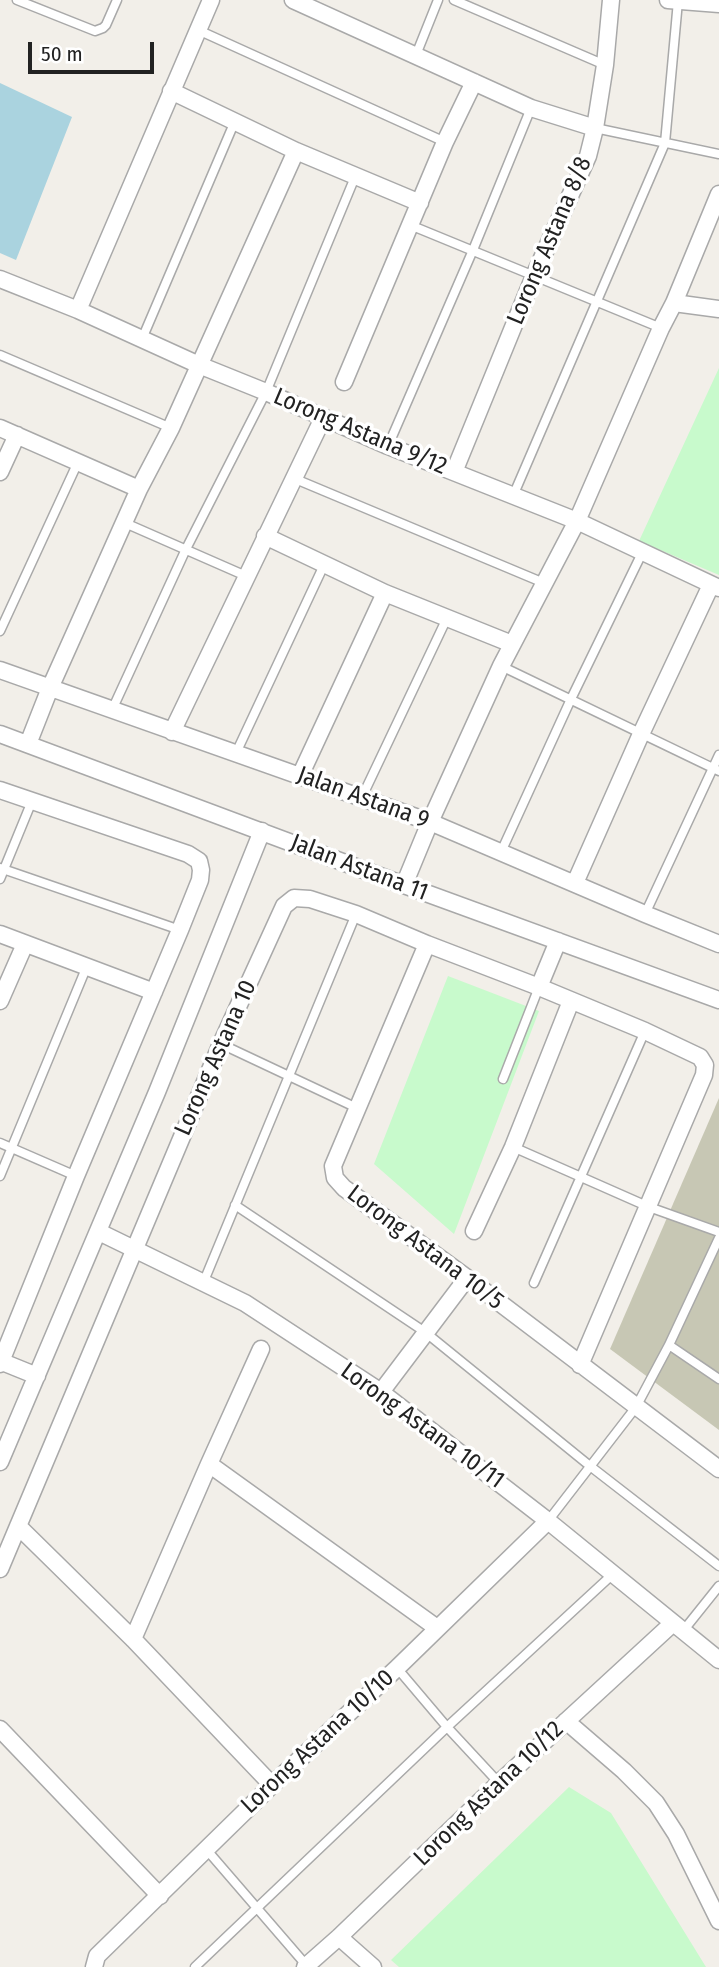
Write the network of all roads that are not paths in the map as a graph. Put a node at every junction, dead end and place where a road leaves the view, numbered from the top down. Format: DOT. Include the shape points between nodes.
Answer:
graph roads {
  1 [pos="16,0"];
  2 [pos="117,0"];
  3 [pos="211,0"];
  4 [pos="293,0"];
  5 [pos="438,0"];
  6 [pos="454,0"];
  7 [pos="611,0"];
  8 [pos="668,0"];
  9 [pos="678,1"];
  10 [pos="719,4"];
  11 [pos="198,30"];
  12 [pos="416,55"];
  13 [pos="605,65"];
  14 [pos="474,82"];
  15 [pos="171,91"];
  16 [pos="531,108"];
  17 [pos="235,121"];
  18 [pos="595,128"];
  19 [pos="445,142"];
  20 [pos="665,143"];
  21 [pos="296,151"];
  22 [pos="719,154"];
  23 [pos="355,177"];
  24 [pos="719,194"];
  25 [pos="420,203"];
  26 [pos="410,225"];
  27 [pos="712,231"];
  28 [pos="473,250"];
  29 [pos="534,276"];
  30 [pos="0,279"];
  31 [pos="597,302"];
  32 [pos="674,303"];
  33 [pos="719,309"];
  34 [pos="78,310"];
  35 [pos="662,328"];
  36 [pos="142,339"];
  37 [pos="0,355"];
  38 [pos="199,365"];
  39 [pos="344,382"];
  40 [pos="266,392"];
  41 [pos="323,418"];
  42 [pos="0,428"];
  43 [pos="171,428"];
  44 [pos="17,435"];
  45 [pos="388,446"];
  46 [pos="78,462"];
  47 [pos="0,472"];
  48 [pos="454,472"];
  49 [pos="293,478"];
  50 [pos="139,489"];
  51 [pos="513,496"];
  52 [pos="577,521"];
  53 [pos="125,523"];
  54 [pos="265,536"];
  55 [pos="186,550"];
  56 [pos="643,551"];
  57 [pos="324,565"];
  58 [pos="246,576"];
  59 [pos="544,583"];
  60 [pos="715,586"];
  61 [pos="385,593"];
  62 [pos="447,618"];
  63 [pos="0,631"];
  64 [pos="512,644"];
  65 [pos="501,666"];
  66 [pos="0,670"];
  67 [pos="50,688"];
  68 [pos="571,699"];
  69 [pos="112,710"];
  70 [pos="172,732"];
  71 [pos="0,734"];
  72 [pos="641,734"];
  73 [pos="28,744"];
  74 [pos="236,753"];
  75 [pos="719,755"];
  76 [pos="716,770"];
  77 [pos="300,776"];
  78 [pos="0,790"];
  79 [pos="362,797"];
  80 [pos="32,801"];
  81 [pos="430,822"];
  82 [pos="262,831"];
  83 [pos="501,852"];
  84 [pos="2,868"];
  85 [pos="0,879"];
  86 [pos="575,883"];
  87 [pos="404,885"];
  88 [pos="356,914"];
  89 [pos="645,914"];
  90 [pos="180,930"];
  91 [pos="0,934"];
  92 [pos="558,941"];
  93 [pos="718,942"];
  94 [pos="25,944"];
  95 [pos="427,944"];
  96 [pos="87,966"];
  97 [pos="539,987"];
  98 [pos="154,992"];
  99 [pos="719,1000"];
  100 [pos="0,1001"];
  101 [pos="571,1001"];
  102 [pos="645,1031"];
  103 [pos="221,1044"];
  104 [pos="288,1076"];
  105 [pos="503,1079"];
  106 [pos="357,1108"];
  107 [pos="0,1143"];
  108 [pos="12,1147"];
  109 [pos="513,1147"];
  110 [pos="0,1176"];
  111 [pos="76,1176"];
  112 [pos="580,1177"];
  113 [pos="235,1205"];
  114 [pos="649,1207"];
  115 [pos="474,1231"];
  116 [pos="99,1232"];
  117 [pos="719,1233"];
  118 [pos="719,1238"];
  119 [pos="134,1249"];
  120 [pos="467,1278"];
  121 [pos="204,1282"];
  122 [pos="534,1283"];
  123 [pos="425,1332"];
  124 [pos="669,1345"];
  125 [pos="261,1349"];
  126 [pos="0,1363"];
  127 [pos="580,1366"];
  128 [pos="37,1376"];
  129 [pos="719,1379"];
  130 [pos="381,1392"];
  131 [pos="636,1407"];
  132 [pos="0,1462"];
  133 [pos="209,1464"];
  134 [pos="590,1466"];
  135 [pos="719,1469"];
  136 [pos="548,1521"];
  137 [pos="18,1526"];
  138 [pos="719,1566"];
  139 [pos="0,1570"];
  140 [pos="613,1574"];
  141 [pos="719,1586"];
  142 [pos="678,1627"];
  143 [pos="437,1628"];
  144 [pos="133,1639"];
  145 [pos="719,1660"];
  146 [pos="397,1668"];
  147 [pos="566,1721"];
  148 [pos="446,1727"];
  149 [pos="0,1729"];
  150 [pos="499,1783"];
  151 [pos="272,1785"];
  152 [pos="206,1849"];
  153 [pos="160,1896"];
  154 [pos="255,1908"];
  155 [pos="719,1921"];
  156 [pos="339,1937"];
  157 [pos="306,1966"];
  158 [pos="94,1967"];
  159 [pos="195,1967"];
  160 [pos="373,1967"];
  1 -- 2 [label="lane" via="95,31 106,25"];
  3 -- 11 [label="street"];
  4 -- 12 [label="street"];
  5 -- 12 [label="lane"];
  6 -- 13 [label="lane"];
  7 -- 13 [label="street, Lorong Astana 8/8"];
  8 -- 9 [label="street"];
  9 -- 10 [label="street"];
  9 -- 20 [label="lane"];
  11 -- 15 [label="street"];
  11 -- 19 [label="lane"];
  12 -- 14 [label="street"];
  13 -- 18 [label="street, Lorong Astana 8/8"];
  14 -- 16 [label="street"];
  14 -- 19 [label="street"];
  15 -- 17 [label="street"];
  15 -- 34 [label="street"];
  16 -- 18 [label="street"];
  16 -- 28 [label="lane"];
  17 -- 21 [label="street"];
  17 -- 36 [label="lane"];
  18 -- 20 [label="lane"];
  18 -- 29 [label="street, Lorong Astana 8/8"];
  19 -- 25 [label="street"];
  20 -- 22 [label="lane"];
  20 -- 31 [label="lane"];
  21 -- 23 [label="street"];
  21 -- 38 [label="street"];
  23 -- 25 [label="street"];
  23 -- 40 [label="lane"];
  24 -- 27 [label="street"];
  25 -- 26 [label="street"];
  26 -- 28 [label="lane"];
  26 -- 39 [label="street"];
  27 -- 32 [label="street"];
  28 -- 29 [label="lane"];
  28 -- 45 [label="lane"];
  29 -- 31 [label="lane"];
  29 -- 48 [label="street, Lorong Astana 8/8"];
  30 -- 34 [label="street, Lorong Astana 9/12"];
  31 -- 35 [label="lane"];
  31 -- 51 [label="lane"];
  32 -- 33 [label="street"];
  32 -- 35 [label="street"];
  34 -- 36 [label="street, Lorong Astana 9/12"];
  35 -- 52 [label="street"];
  36 -- 38 [label="street, Lorong Astana 9/12"];
  37 -- 43 [label="lane"];
  38 -- 40 [label="street, Lorong Astana 9/12"];
  38 -- 43 [label="street"];
  40 -- 41 [label="street, Lorong Astana 9/12"];
  40 -- 55 [label="lane"];
  41 -- 45 [label="street, Lorong Astana 9/12"];
  41 -- 49 [label="street"];
  42 -- 44 [label="street"];
  43 -- 50 [label="street"];
  44 -- 46 [label="street"];
  44 -- 47 [label="street"];
  45 -- 48 [label="street, Lorong Astana 9/12"];
  46 -- 50 [label="street"];
  46 -- 63 [label="lane"];
  48 -- 51 [label="street, Lorong Astana 9/12"];
  49 -- 54 [label="street"];
  49 -- 59 [label="lane"];
  50 -- 53 [label="street"];
  51 -- 52 [label="street, Lorong Astana 9/12"];
  52 -- 56 [label="street, Lorong Astana 9/12"];
  52 -- 59 [label="street"];
  53 -- 55 [label="lane"];
  53 -- 67 [label="street"];
  54 -- 57 [label="street"];
  54 -- 58 [label="street"];
  55 -- 58 [label="lane"];
  55 -- 69 [label="lane"];
  56 -- 60 [label="street, Lorong Astana 9/12"];
  56 -- 68 [label="lane"];
  57 -- 61 [label="street"];
  57 -- 74 [label="lane"];
  58 -- 70 [label="street"];
  59 -- 64 [label="street"];
  60 -- 72 [label="street"];
  61 -- 62 [label="street"];
  61 -- 77 [label="street"];
  62 -- 64 [label="street"];
  62 -- 79 [label="lane"];
  64 -- 65 [label="street"];
  65 -- 68 [label="lane"];
  65 -- 81 [label="street"];
  66 -- 67 [label="street, Jalan Astana 9"];
  67 -- 69 [label="street, Jalan Astana 9"];
  67 -- 73 [label="street"];
  68 -- 72 [label="lane"];
  68 -- 83 [label="lane"];
  69 -- 70 [label="street, Jalan Astana 9"];
  70 -- 74 [label="street, Jalan Astana 9"];
  71 -- 73 [label="street, Jalan Astana 11"];
  72 -- 76 [label="lane"];
  72 -- 86 [label="street"];
  73 -- 82 [label="street, Jalan Astana 11"];
  74 -- 77 [label="street, Jalan Astana 9"];
  75 -- 76 [label="lane"];
  76 -- 89 [label="lane"];
  77 -- 79 [label="street, Jalan Astana 9"];
  78 -- 80 [label="street"];
  79 -- 81 [label="street, Jalan Astana 9"];
  80 -- 84 [label="lane"];
  80 -- 90 [label="street" via="199,861 200,880"];
  81 -- 83 [label="street, Jalan Astana 9"];
  81 -- 87 [label="street"];
  82 -- 87 [label="street, Jalan Astana 11"];
  82 -- 116 [label="street"];
  83 -- 86 [label="street, Jalan Astana 9"];
  84 -- 85 [label="lane"];
  84 -- 90 [label="lane"];
  86 -- 89 [label="street, Jalan Astana 9"];
  87 -- 92 [label="street, Jalan Astana 11"];
  88 -- 95 [label="street, Lorong Astana 10"];
  88 -- 103 [label="street, Lorong Astana 10" via="310,899 294,898 284,906"];
  88 -- 104 [label="lane"];
  89 -- 93 [label="street, Jalan Astana 9"];
  90 -- 98 [label="street"];
  91 -- 94 [label="street"];
  92 -- 97 [label="street"];
  92 -- 99 [label="street, Jalan Astana 11"];
  94 -- 96 [label="street"];
  94 -- 100 [label="street"];
  95 -- 97 [label="street, Lorong Astana 10"];
  95 -- 106 [label="street, Lorong Astana 10/5"];
  96 -- 98 [label="street"];
  96 -- 108 [label="lane"];
  97 -- 101 [label="street, Lorong Astana 10"];
  97 -- 105 [label="lane"];
  98 -- 111 [label="street"];
  101 -- 102 [label="street, Lorong Astana 10"];
  101 -- 109 [label="street"];
  102 -- 112 [label="lane"];
  102 -- 114 [label="street, Lorong Astana 10" via="700,1057 705,1065"];
  103 -- 104 [label="lane"];
  103 -- 119 [label="street, Lorong Astana 10"];
  104 -- 106 [label="lane"];
  104 -- 113 [label="lane"];
  106 -- 120 [label="street, Lorong Astana 10/5" via="333,1166 335,1178"];
  107 -- 108 [label="lane"];
  108 -- 110 [label="lane"];
  108 -- 111 [label="lane"];
  109 -- 112 [label="lane"];
  109 -- 115 [label="street"];
  111 -- 126 [label="street"];
  112 -- 114 [label="lane"];
  112 -- 122 [label="lane"];
  113 -- 121 [label="lane"];
  113 -- 123 [label="lane"];
  114 -- 117 [label="lane"];
  114 -- 127 [label="street"];
  116 -- 119 [label="street, Lorong Astana 10/11"];
  116 -- 128 [label="street"];
  118 -- 124 [label="lane"];
  119 -- 121 [label="street, Lorong Astana 10/11"];
  119 -- 137 [label="street, Lorong Astana 10"];
  120 -- 123 [label="street"];
  120 -- 127 [label="street, Lorong Astana 10/5"];
  121 -- 130 [label="street, Lorong Astana 10/11" via="245,1303"];
  123 -- 130 [label="street"];
  123 -- 134 [label="lane"];
  124 -- 129 [label="lane"];
  124 -- 131 [label="lane"];
  125 -- 133 [label="street"];
  126 -- 128 [label="street"];
  127 -- 131 [label="street, Lorong Astana 10/5"];
  128 -- 132 [label="street"];
  130 -- 136 [label="street, Lorong Astana 10/11"];
  131 -- 134 [label="lane"];
  131 -- 135 [label="street, Lorong Astana 10/5"];
  133 -- 143 [label="street"];
  133 -- 144 [label="street"];
  134 -- 136 [label="lane"];
  134 -- 138 [label="lane"];
  136 -- 140 [label="street, Lorong Astana 10/11"];
  136 -- 143 [label="street, Lorong Astana 10/10"];
  137 -- 139 [label="street, Lorong Astana 10"];
  137 -- 144 [label="street"];
  140 -- 142 [label="street, Lorong Astana 10/11"];
  140 -- 148 [label="lane"];
  141 -- 142 [label="lane"];
  142 -- 145 [label="street, Lorong Astana 10/11"];
  142 -- 147 [label="street, Lorong Astana 10/12"];
  143 -- 146 [label="street, Lorong Astana 10/10"];
  144 -- 151 [label="street"];
  146 -- 148 [label="lane"];
  146 -- 151 [label="street, Lorong Astana 10/10"];
  147 -- 150 [label="street, Lorong Astana 10/12"];
  147 -- 155 [label="street" via="656,1803"];
  148 -- 150 [label="lane"];
  148 -- 154 [label="lane"];
  149 -- 153 [label="street"];
  150 -- 156 [label="street, Lorong Astana 10/12"];
  151 -- 152 [label="street, Lorong Astana 10/10"];
  152 -- 153 [label="street, Lorong Astana 10/10"];
  152 -- 154 [label="lane"];
  153 -- 158 [label="street, Lorong Astana 10/10" via="97,1956"];
  154 -- 157 [label="lane"];
  154 -- 159 [label="lane"];
  156 -- 157 [label="street, Lorong Astana 10/12"];
  156 -- 160 [label="street"];
}
